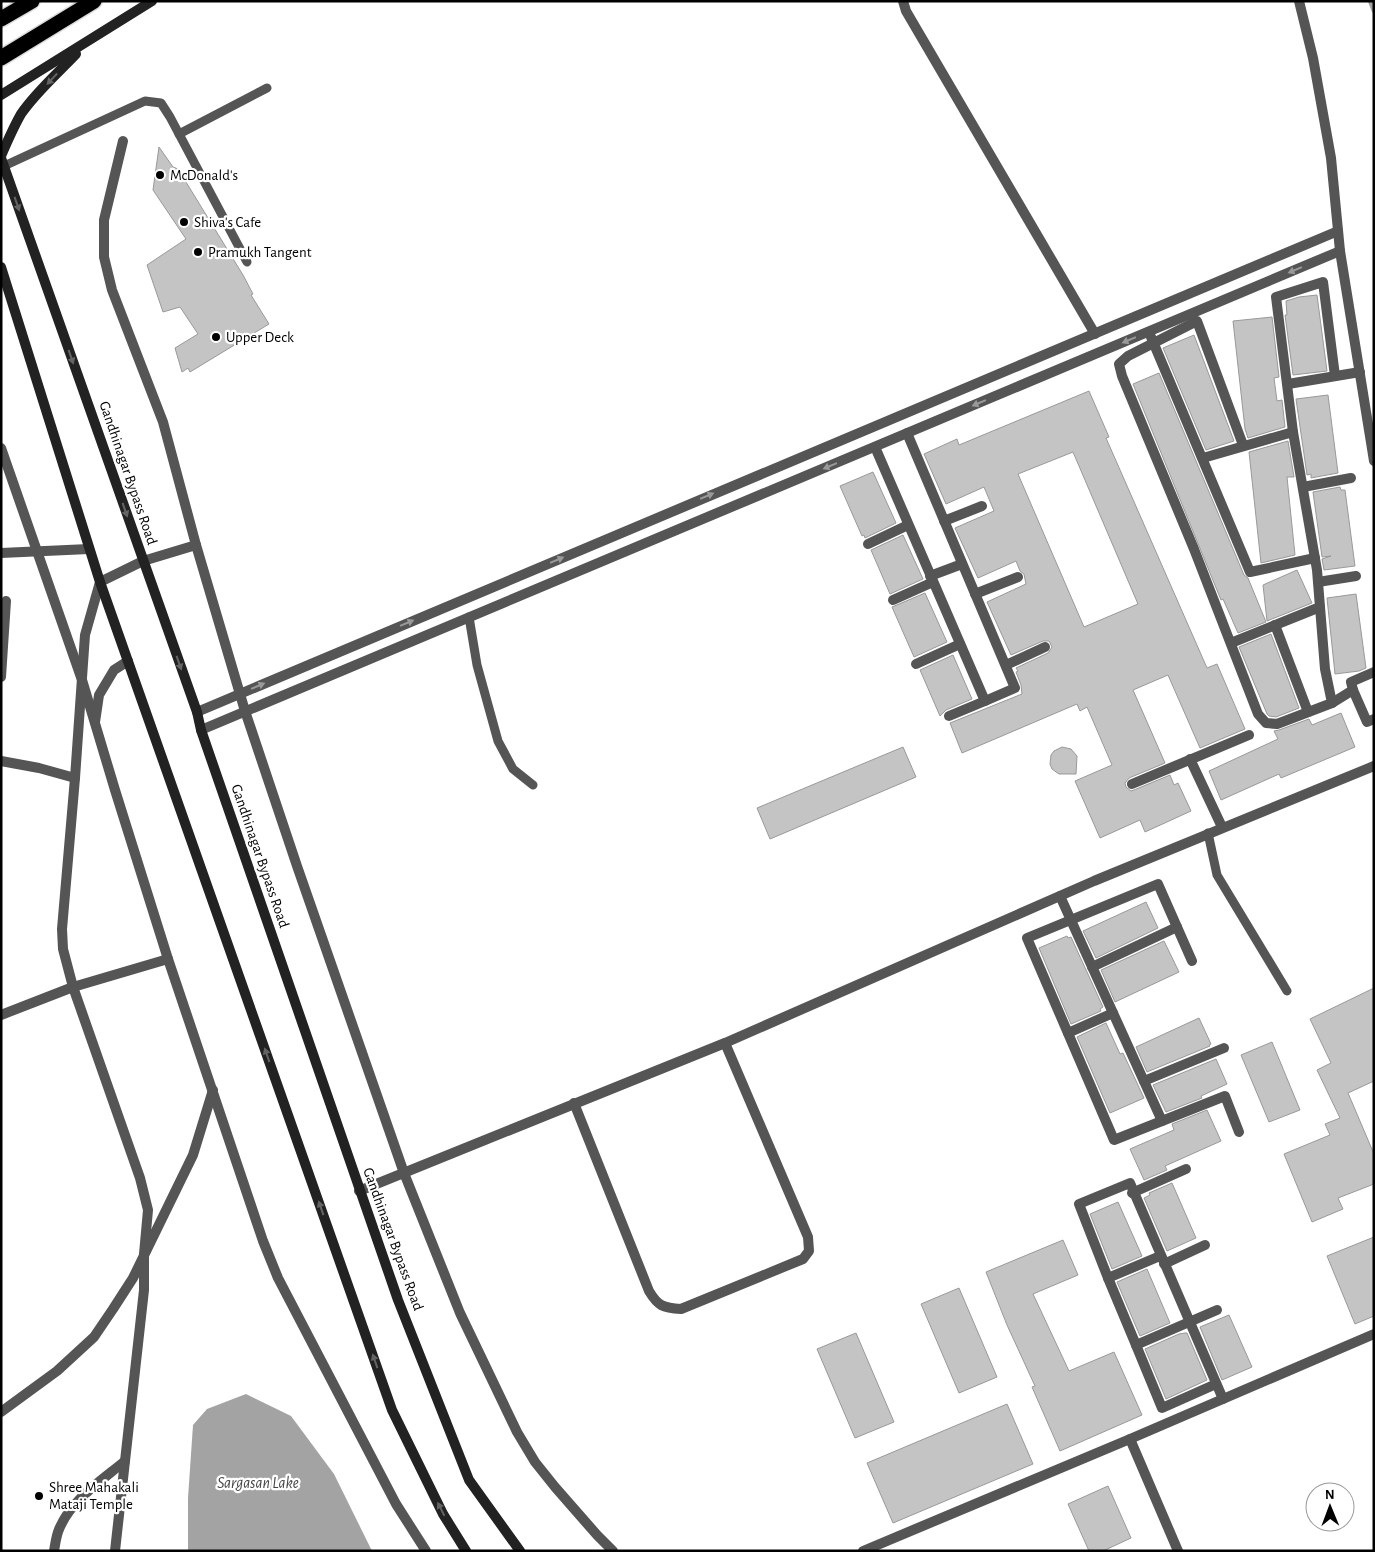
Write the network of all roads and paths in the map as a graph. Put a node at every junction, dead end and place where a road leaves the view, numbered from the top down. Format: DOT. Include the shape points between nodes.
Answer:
graph roads {
  1 [pos="32,1"];
  2 [pos="94,1"];
  3 [pos="152,1"];
  4 [pos="903,1"];
  5 [pos="1298,1"];
  6 [pos="1,20"];
  7 [pos="85,44"];
  8 [pos="1,58"];
  9 [pos="267,88"];
  10 [pos="1,95"];
  11 [pos="180,134"];
  12 [pos="123,142"];
  13 [pos="2,160"];
  14 [pos="1338,231"];
  15 [pos="1340,251"];
  16 [pos="247,262"];
  17 [pos="1,267"];
  18 [pos="1149,332"];
  19 [pos="1096,334"];
  20 [pos="1154,344"];
  21 [pos="1360,372"];
  22 [pos="1335,376"];
  23 [pos="1288,384"];
  24 [pos="1293,432"];
  25 [pos="906,433"];
  26 [pos="1243,446"];
  27 [pos="875,447"];
  28 [pos="1,448"];
  29 [pos="1203,458"];
  30 [pos="1374,461"];
  31 [pos="1351,478"];
  32 [pos="1303,487"];
  33 [pos="982,506"];
  34 [pos="944,521"];
  35 [pos="908,525"];
  36 [pos="868,544"];
  37 [pos="196,545"];
  38 [pos="89,548"];
  39 [pos="36,552"];
  40 [pos="1,553"];
  41 [pos="1315,558"];
  42 [pos="143,561"];
  43 [pos="962,564"];
  44 [pos="1356,576"];
  45 [pos="1018,577"];
  46 [pos="931,580"];
  47 [pos="100,582"];
  48 [pos="1318,582"];
  49 [pos="975,594"];
  50 [pos="893,600"];
  51 [pos="6,601"];
  52 [pos="1320,608"];
  53 [pos="469,617"];
  54 [pos="1275,625"];
  55 [pos="1231,643"];
  56 [pos="960,644"];
  57 [pos="1045,647"];
  58 [pos="128,661"];
  59 [pos="916,664"];
  60 [pos="1006,665"];
  61 [pos="1374,672"];
  62 [pos="1,678"];
  63 [pos="82,680"];
  64 [pos="1353,690"];
  65 [pos="240,694"];
  66 [pos="985,701"];
  67 [pos="1332,703"];
  68 [pos="196,712"];
  69 [pos="245,712"];
  70 [pos="1308,712"];
  71 [pos="948,716"];
  72 [pos="1374,719"];
  73 [pos="95,726"];
  74 [pos="201,730"];
  75 [pos="1249,734"];
  76 [pos="1190,759"];
  77 [pos="1,761"];
  78 [pos="1374,766"];
  79 [pos="75,778"];
  80 [pos="1132,784"];
  81 [pos="533,785"];
  82 [pos="1222,828"];
  83 [pos="1208,833"];
  84 [pos="1060,896"];
  85 [pos="1071,921"];
  86 [pos="1177,927"];
  87 [pos="168,959"];
  88 [pos="1192,961"];
  89 [pos="1092,967"];
  90 [pos="73,987"];
  91 [pos="1287,991"];
  92 [pos="1113,1013"];
  93 [pos="1,1014"];
  94 [pos="1068,1033"];
  95 [pos="725,1043"];
  96 [pos="1224,1048"];
  97 [pos="1144,1081"];
  98 [pos="213,1090"];
  99 [pos="574,1103"];
  100 [pos="1162,1121"];
  101 [pos="1239,1132"];
  102 [pos="1186,1169"];
  103 [pos="404,1173"];
  104 [pos="359,1191"];
  105 [pos="1132,1193"];
  106 [pos="1205,1245"];
  107 [pos="144,1254"];
  108 [pos="1162,1260"];
  109 [pos="1108,1278"];
  110 [pos="1217,1310"];
  111 [pos="1189,1322"];
  112 [pos="1374,1334"];
  113 [pos="1136,1345"];
  114 [pos="1216,1384"];
  115 [pos="1223,1399"];
  116 [pos="1,1412"];
  117 [pos="1130,1439"];
  118 [pos="125,1461"];
  119 [pos="54,1551"];
  120 [pos="115,1551"];
  121 [pos="426,1551"];
  122 [pos="466,1551"];
  123 [pos="520,1551"];
  124 [pos="613,1551"];
  125 [pos="863,1551"];
  126 [pos="1178,1551"];
  1 -- 6 [label="highway"];
  2 -- 8 [label="highway"];
  3 -- 7 [label="main road"];
  4 -- 19 [label="street"];
  5 -- 14 [label="street" via="1313,58 1332,158"];
  7 -- 10 [label="main road"];
  7 -- 13 [label="main road, one-way" via="22,114 10,134"];
  9 -- 11 [label="lane"];
  11 -- 13 [label="lane" via="161,103 145,101"];
  11 -- 16 [label="lane"];
  12 -- 37 [label="street" via="104,220 104,257 112,290 163,422"];
  13 -- 42 [label="main road, Gandhinagar Bypass Road, one-way"];
  14 -- 15 [label="street"];
  14 -- 19 [label="street"];
  15 -- 18 [label="street, one-way"];
  15 -- 21 [label="street"];
  17 -- 38 [label="main road"];
  18 -- 20 [label="street"];
  18 -- 25 [label="street, one-way"];
  65 -- 19 [label="street, one-way"];
  20 -- 26 [label="street" via="1197,321"];
  20 -- 29 [label="street"];
  20 -- 55 [label="street" via="1119,364 1122,376"];
  21 -- 22 [label="street"];
  21 -- 30 [label="street"];
  22 -- 23 [label="street"];
  22 -- 23 [label="street" via="1323,282 1276,297"];
  23 -- 24 [label="street"];
  24 -- 26 [label="street"];
  24 -- 32 [label="street"];
  25 -- 27 [label="street"];
  25 -- 34 [label="street"];
  26 -- 29 [label="street"];
  27 -- 35 [label="street"];
  27 -- 53 [label="street, one-way"];
  28 -- 39 [label="street"];
  29 -- 41 [label="street" via="1250,572"];
  31 -- 32 [label="street"];
  32 -- 41 [label="street"];
  33 -- 34 [label="street"];
  34 -- 43 [label="street"];
  35 -- 36 [label="street"];
  35 -- 46 [label="street"];
  37 -- 42 [label="street"];
  37 -- 65 [label="street"];
  38 -- 39 [label="street"];
  38 -- 47 [label="main road"];
  39 -- 40 [label="street"];
  39 -- 63 [label="street"];
  41 -- 48 [label="street"];
  42 -- 47 [label="street"];
  42 -- 68 [label="main road, Gandhinagar Bypass Road, one-way"];
  43 -- 46 [label="street"];
  43 -- 49 [label="street"];
  44 -- 48 [label="street"];
  45 -- 49 [label="street"];
  46 -- 50 [label="street"];
  46 -- 56 [label="street"];
  47 -- 58 [label="main road"];
  47 -- 63 [label="street" via="85,635"];
  48 -- 52 [label="street"];
  49 -- 60 [label="street"];
  51 -- 62 [label="street"];
  52 -- 54 [label="street"];
  52 -- 67 [label="street" via="1325,669"];
  53 -- 69 [label="street"];
  53 -- 81 [label="lane" via="477,665 498,741 513,769"];
  54 -- 55 [label="street"];
  54 -- 70 [label="street"];
  55 -- 70 [label="street" via="1258,714 1266,723 1277,724"];
  56 -- 59 [label="street"];
  56 -- 66 [label="street"];
  57 -- 60 [label="street"];
  58 -- 73 [label="street" via="114,670 99,695"];
  122 -- 58 [label="main road, one-way" via="443,1514 392,1410"];
  60 -- 66 [label="street" via="1015,688"];
  61 -- 64 [label="street" via="1351,682"];
  63 -- 73 [label="street"];
  63 -- 79 [label="street"];
  64 -- 67 [label="street"];
  64 -- 72 [label="street" via="1367,722"];
  65 -- 68 [label="street"];
  65 -- 69 [label="street"];
  66 -- 71 [label="street"];
  67 -- 70 [label="street"];
  68 -- 74 [label="main road, Gandhinagar Bypass Road"];
  69 -- 74 [label="street"];
  69 -- 103 [label="street"];
  73 -- 87 [label="street"];
  74 -- 104 [label="main road, Gandhinagar Bypass Road"];
  75 -- 76 [label="street"];
  76 -- 80 [label="street"];
  76 -- 82 [label="street"];
  77 -- 79 [label="street"];
  78 -- 82 [label="street"];
  79 -- 90 [label="street" via="62,929 63,949"];
  82 -- 83 [label="street"];
  83 -- 84 [label="street"];
  83 -- 91 [label="lane" via="1217,875"];
  84 -- 85 [label="street"];
  84 -- 95 [label="street"];
  85 -- 86 [label="street" via="1158,884"];
  85 -- 89 [label="street"];
  85 -- 94 [label="street" via="1026,938"];
  86 -- 88 [label="street"];
  86 -- 89 [label="street"];
  87 -- 90 [label="street"];
  87 -- 98 [label="street"];
  89 -- 92 [label="street"];
  90 -- 93 [label="street"];
  90 -- 107 [label="street" via="140,1178 148,1210"];
  92 -- 94 [label="street"];
  92 -- 97 [label="street"];
  94 -- 100 [label="street" via="1114,1140"];
  95 -- 99 [label="street"];
  95 -- 99 [label="street" via="808,1237 809,1251 803,1259 681,1308 665,1308 655,1301 649,1290"];
  96 -- 97 [label="street"];
  97 -- 100 [label="street"];
  98 -- 107 [label="street" via="193,1155"];
  98 -- 121 [label="street" via="278,1278 396,1504"];
  99 -- 103 [label="street"];
  100 -- 101 [label="street" via="1225,1096"];
  102 -- 105 [label="street"];
  103 -- 104 [label="street"];
  103 -- 124 [label="street" via="460,1313 517,1432 554,1487"];
  104 -- 123 [label="main road, Gandhinagar Bypass Road" via="469,1480"];
  105 -- 108 [label="street"];
  105 -- 109 [label="street" via="1130,1183 1079,1204"];
  106 -- 108 [label="street"];
  107 -- 116 [label="street" via="94,1337 57,1371"];
  107 -- 118 [label="street" via="144,1290"];
  108 -- 109 [label="street"];
  108 -- 111 [label="street"];
  109 -- 113 [label="street"];
  110 -- 111 [label="street"];
  111 -- 113 [label="street"];
  111 -- 114 [label="street"];
  112 -- 115 [label="street"];
  113 -- 114 [label="street" via="1162,1408"];
  114 -- 115 [label="street"];
  115 -- 117 [label="street"];
  117 -- 125 [label="street"];
  117 -- 126 [label="street"];
  118 -- 119 [label="street" via="78,1502 66,1517 58,1531"];
  118 -- 120 [label="street"];
}
